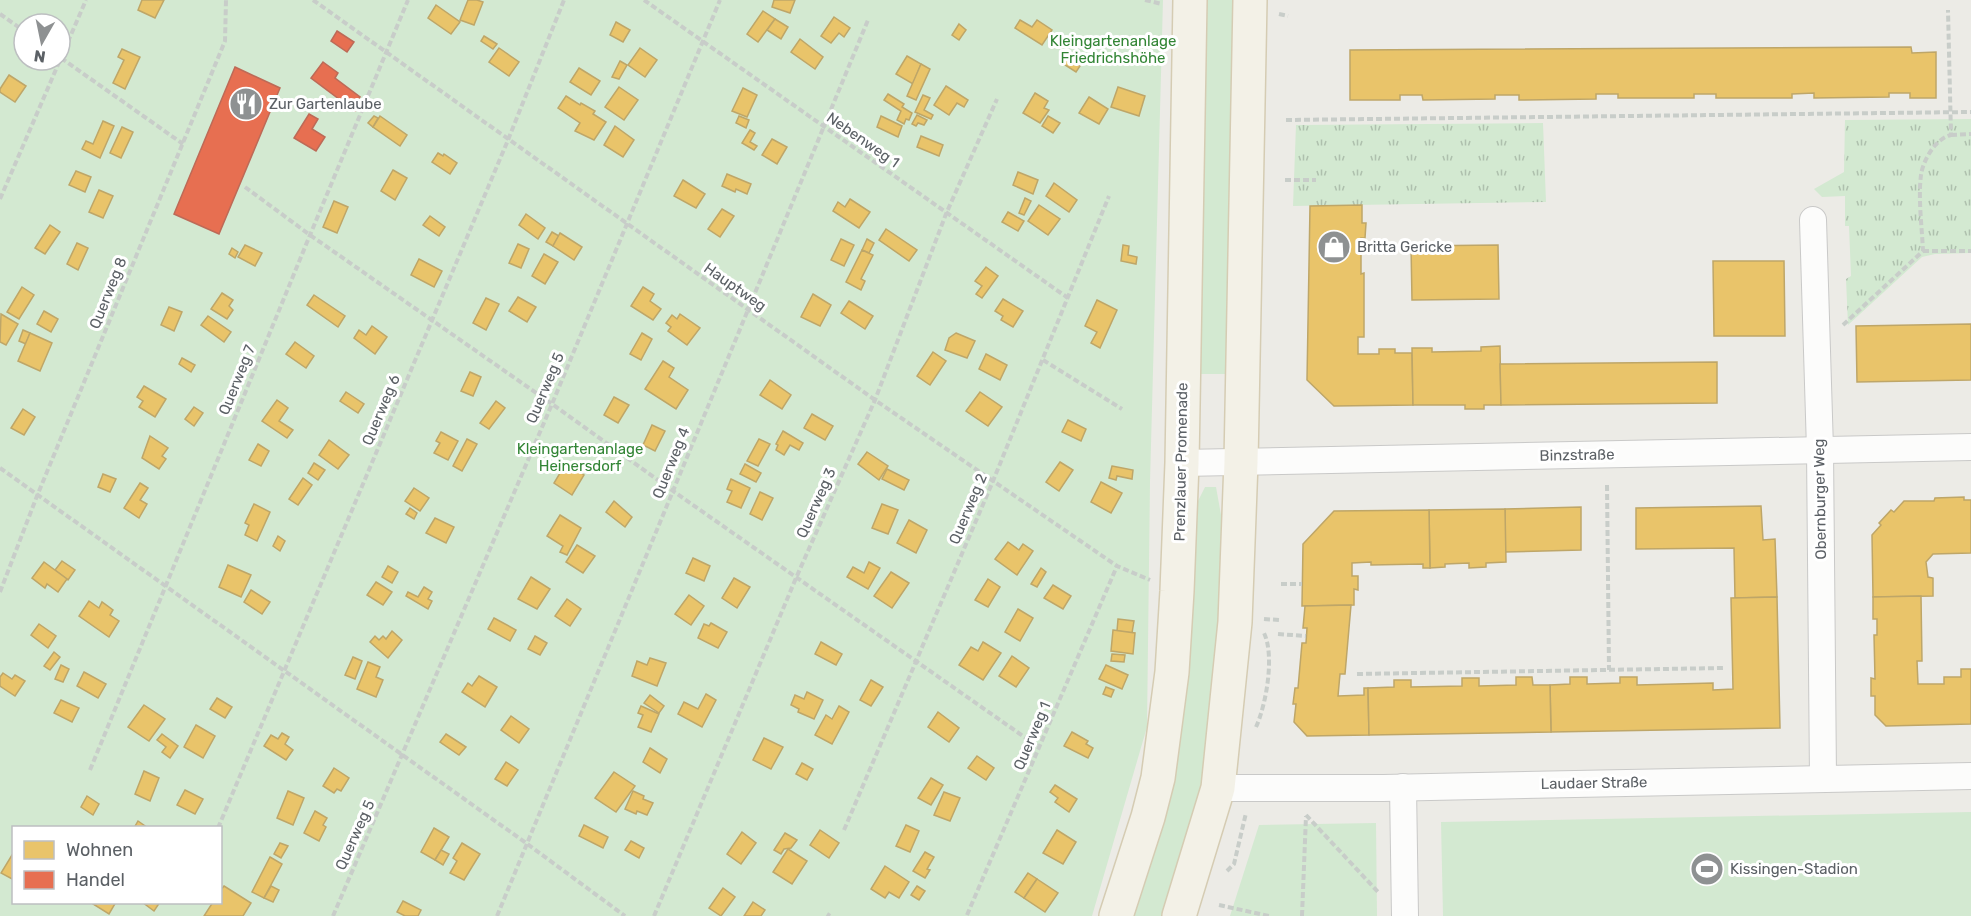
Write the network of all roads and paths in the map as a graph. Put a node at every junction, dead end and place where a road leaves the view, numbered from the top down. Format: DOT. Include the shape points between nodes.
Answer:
graph roads {
  1 [pos="86,0"];
  2 [pos="226,0"];
  3 [pos="313,0"];
  4 [pos="408,0"];
  5 [pos="564,0"];
  6 [pos="644,0"];
  7 [pos="720,0"];
  8 [pos="1145,0"];
  9 [pos="1250,0"];
  10 [pos="1178,2"];
  11 [pos="1948,10"];
  12 [pos="868,20"];
  13 [pos="72,32"];
  14 [pos="702,42"];
  15 [pos="386,52"];
  16 [pos="72,66"];
  17 [pos="55,72"];
  18 [pos="997,99"];
  19 [pos="1950,112"];
  20 [pos="1971,112"];
  21 [pos="1286,120"];
  22 [pos="823,126"];
  23 [pos="1971,134"];
  24 [pos="1951,135"];
  25 [pos="508,140"];
  26 [pos="183,144"];
  27 [pos="1285,180"];
  28 [pos="1316,180"];
  29 [pos="245,187"];
  30 [pos="1109,196"];
  31 [pos="0,199"];
  32 [pos="946,214"];
  33 [pos="1813,220"];
  34 [pos="626,224"];
  35 [pos="310,235"];
  36 [pos="1971,250"];
  37 [pos="1923,251"];
  38 [pos="1068,298"];
  39 [pos="747,310"];
  40 [pos="432,319"];
  41 [pos="1816,350"];
  42 [pos="1043,360"];
  43 [pos="875,400"];
  44 [pos="552,404"];
  45 [pos="1122,409"];
  46 [pos="1971,447"];
  47 [pos="1820,449"];
  48 [pos="1241,462"];
  49 [pos="1182,463"];
  50 [pos="0,468"];
  51 [pos="993,481"];
  52 [pos="1607,485"];
  53 [pos="673,492"];
  54 [pos="37,496"];
  55 [pos="1117,566"];
  56 [pos="796,578"];
  57 [pos="1151,580"];
  58 [pos="1281,584"];
  59 [pos="1302,584"];
  60 [pos="166,586"];
  61 [pos="0,592"];
  62 [pos="1278,634"];
  63 [pos="1306,636"];
  64 [pos="915,662"];
  65 [pos="1723,668"];
  66 [pos="1609,670"];
  67 [pos="284,672"];
  68 [pos="1357,674"];
  69 [pos="1040,748"];
  70 [pos="402,756"];
  71 [pos="90,770"];
  72 [pos="1971,776"];
  73 [pos="1823,778"];
  74 [pos="1403,787"];
  75 [pos="1218,788"];
  76 [pos="1246,811"];
  77 [pos="219,826"];
  78 [pos="844,830"];
  79 [pos="526,843"];
  80 [pos="1227,871"];
  81 [pos="1385,900"];
  82 [pos="1219,905"];
  83 [pos="967,915"];
  84 [pos="333,916"];
  85 [pos="497,916"];
  86 [pos="625,916"];
  87 [pos="654,916"];
  88 [pos="1116,916"];
  89 [pos="1179,916"];
  90 [pos="1269,916"];
  91 [pos="1302,916"];
  92 [pos="1405,916"];
  1 -- 13 [label="path"];
  2 -- 26 [label="path, Querweg 8" via="225,41"];
  3 -- 15 [label="path, Hauptweg"];
  4 -- 15 [label="path, Querweg 7"];
  5 -- 25 [label="path, Querweg 6"];
  6 -- 14 [label="path, Nebenweg 1"];
  7 -- 14 [label="path, Querweg 5"];
  8 -- 10 [label="path"];
  9 -- 48 [label="main road"];
  10 -- 49 [label="main road, Prenzlauer Promenade"];
  11 -- 19 [label="path"];
  12 -- 22 [label="path, Querweg 4"];
  14 -- 22 [label="path, Nebenweg 1"];
  14 -- 34 [label="path, Querweg 5"];
  15 -- 25 [label="path, Hauptweg"];
  15 -- 35 [label="path, Querweg 7"];
  16 -- 26 [label="path"];
  17 -- 31 [label="path"];
  18 -- 32 [label="path, Querweg 3"];
  19 -- 20 [label="path"];
  19 -- 21 [label="path"];
  19 -- 24 [label="path"];
  22 -- 32 [label="path, Nebenweg 1"];
  22 -- 39 [label="path, Querweg 4"];
  23 -- 24 [label="path"];
  24 -- 37 [label="path" via="1944,136 1928,155 1921,173"];
  25 -- 34 [label="path, Hauptweg"];
  25 -- 40 [label="path, Querweg 6"];
  26 -- 54 [label="path, Querweg 8"];
  27 -- 28 [label="path"];
  29 -- 35 [label="path"];
  30 -- 38 [label="path, Querweg 2"];
  32 -- 38 [label="path, Nebenweg 1"];
  32 -- 43 [label="path, Querweg 3"];
  33 -- 41 [label="street, Obernburger Weg"];
  34 -- 39 [label="path, Hauptweg"];
  34 -- 44 [label="path, Querweg 5"];
  35 -- 40 [label="path"];
  35 -- 60 [label="path, Querweg 7"];
  36 -- 37 [label="path"];
  37 -- 41 [label="path"];
  38 -- 42 [label="path, Querweg 2"];
  39 -- 43 [label="path, Hauptweg"];
  39 -- 53 [label="path, Querweg 4"];
  40 -- 44 [label="path"];
  40 -- 67 [label="path, Querweg 6"];
  41 -- 47 [label="street, Obernburger Weg"];
  42 -- 45 [label="path"];
  42 -- 51 [label="path, Querweg 2"];
  43 -- 51 [label="path, Hauptweg"];
  43 -- 56 [label="path, Querweg 3"];
  44 -- 53 [label="path"];
  44 -- 70 [label="path, Querweg 5"];
  46 -- 47 [label="street, Binzstraße"];
  47 -- 48 [label="street, Binzstraße"];
  47 -- 73 [label="street, Obernburger Weg"];
  48 -- 49 [label="street, Binzstraße"];
  48 -- 75 [label="main road" via="1235,622"];
  49 -- 88 [label="main road, Prenzlauer Promenade" via="1176,614 1164,738 1148,817"];
  50 -- 54 [label="path"];
  51 -- 55 [label="path, Hauptweg"];
  51 -- 64 [label="path, Querweg 2"];
  52 -- 66 [label="path"];
  53 -- 56 [label="path"];
  53 -- 79 [label="path, Querweg 4"];
  54 -- 60 [label="path"];
  54 -- 61 [label="path, Querweg 8"];
  55 -- 57 [label="path, Hauptweg"];
  55 -- 69 [label="path, Querweg 1"];
  56 -- 64 [label="path"];
  56 -- 87 [label="path, Querweg 3"];
  58 -- 59 [label="path"];
  60 -- 67 [label="path"];
  60 -- 71 [label="path, Querweg 7"];
  62 -- 63 [label="path"];
  64 -- 69 [label="path"];
  64 -- 78 [label="path, Querweg 2"];
  65 -- 66 [label="path"];
  66 -- 68 [label="path"];
  67 -- 70 [label="path"];
  67 -- 77 [label="path, Querweg 6"];
  69 -- 83 [label="path, Querweg 1"];
  70 -- 79 [label="path"];
  70 -- 84 [label="path, Querweg 5"];
  72 -- 73 [label="street, Laudaer Straße"];
  73 -- 74 [label="street, Laudaer Straße"];
  74 -- 75 [label="street, Laudaer Straße"];
  74 -- 92 [label="street"];
  75 -- 89 [label="main road"];
  76 -- 80 [label="path" via="1234,864"];
  79 -- 85 [label="path, Querweg 4"];
  79 -- 86 [label="path"];
  81 -- 91 [label="path" via="1306,813"];
  82 -- 90 [label="path"];
}
